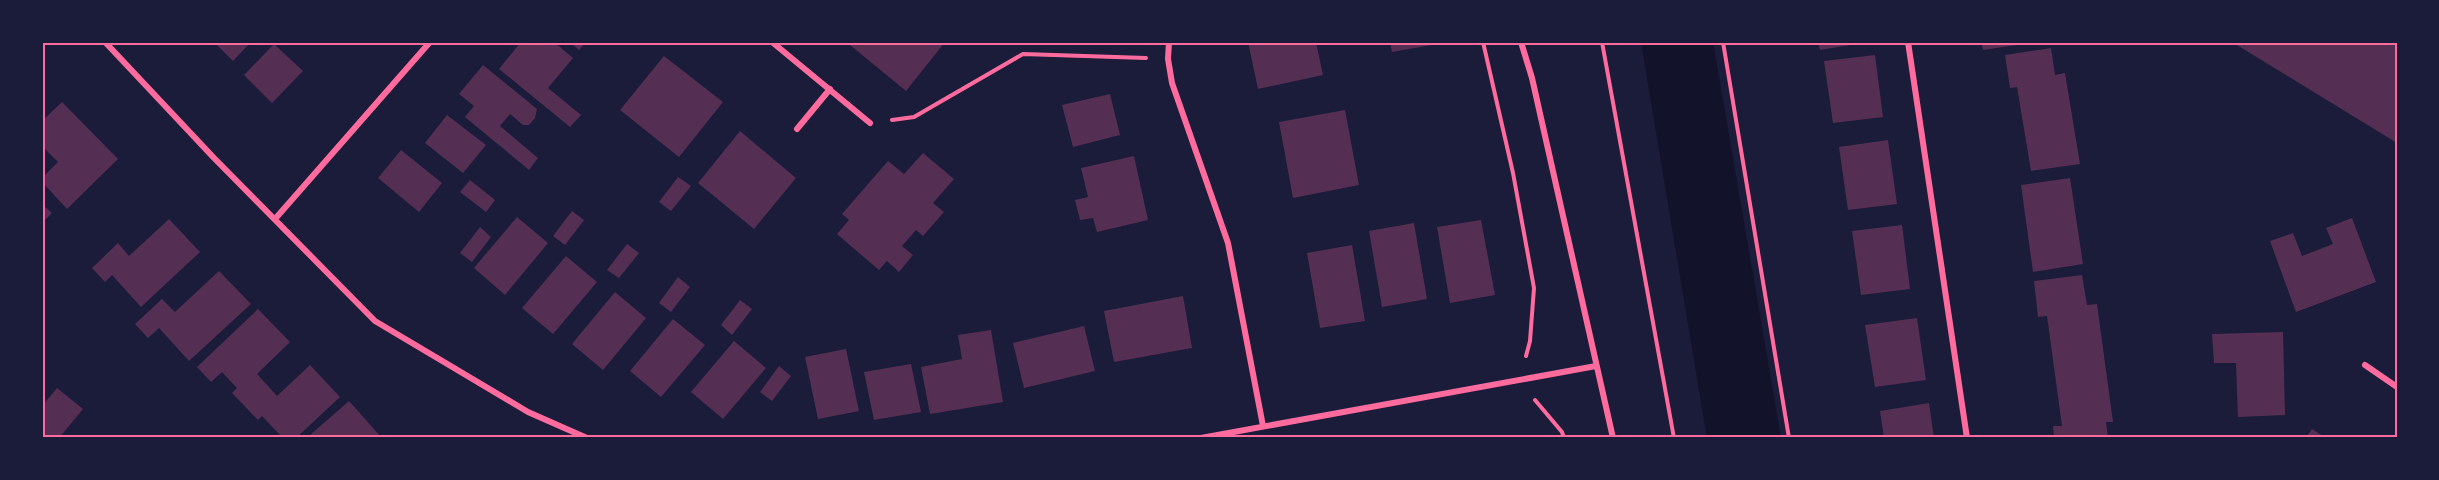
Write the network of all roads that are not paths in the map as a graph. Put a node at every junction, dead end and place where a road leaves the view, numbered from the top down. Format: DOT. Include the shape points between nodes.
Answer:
graph roads {
  1 [pos="105,42"];
  2 [pos="430,42"];
  3 [pos="772,42"];
  4 [pos="1168,42"];
  5 [pos="1521,42"];
  6 [pos="1908,42"];
  7 [pos="830,89"];
  8 [pos="870,123"];
  9 [pos="797,129"];
  10 [pos="275,219"];
  11 [pos="2365,365"];
  12 [pos="1596,366"];
  13 [pos="2397,387"];
  14 [pos="1263,426"];
  15 [pos="587,438"];
  16 [pos="1201,438"];
  17 [pos="1612,438"];
  18 [pos="1967,438"];
  1 -- 10 [label="street"];
  2 -- 10 [label="street"];
  3 -- 7 [label="street"];
  4 -- 14 [label="street" via="1172,83 1228,243"];
  5 -- 12 [label="street"];
  6 -- 18 [label="street"];
  7 -- 8 [label="street"];
  7 -- 9 [label="street"];
  10 -- 15 [label="street" via="375,321 528,412"];
  11 -- 13 [label="street"];
  12 -- 14 [label="street"];
  12 -- 17 [label="street"];
  14 -- 16 [label="street"];
}
